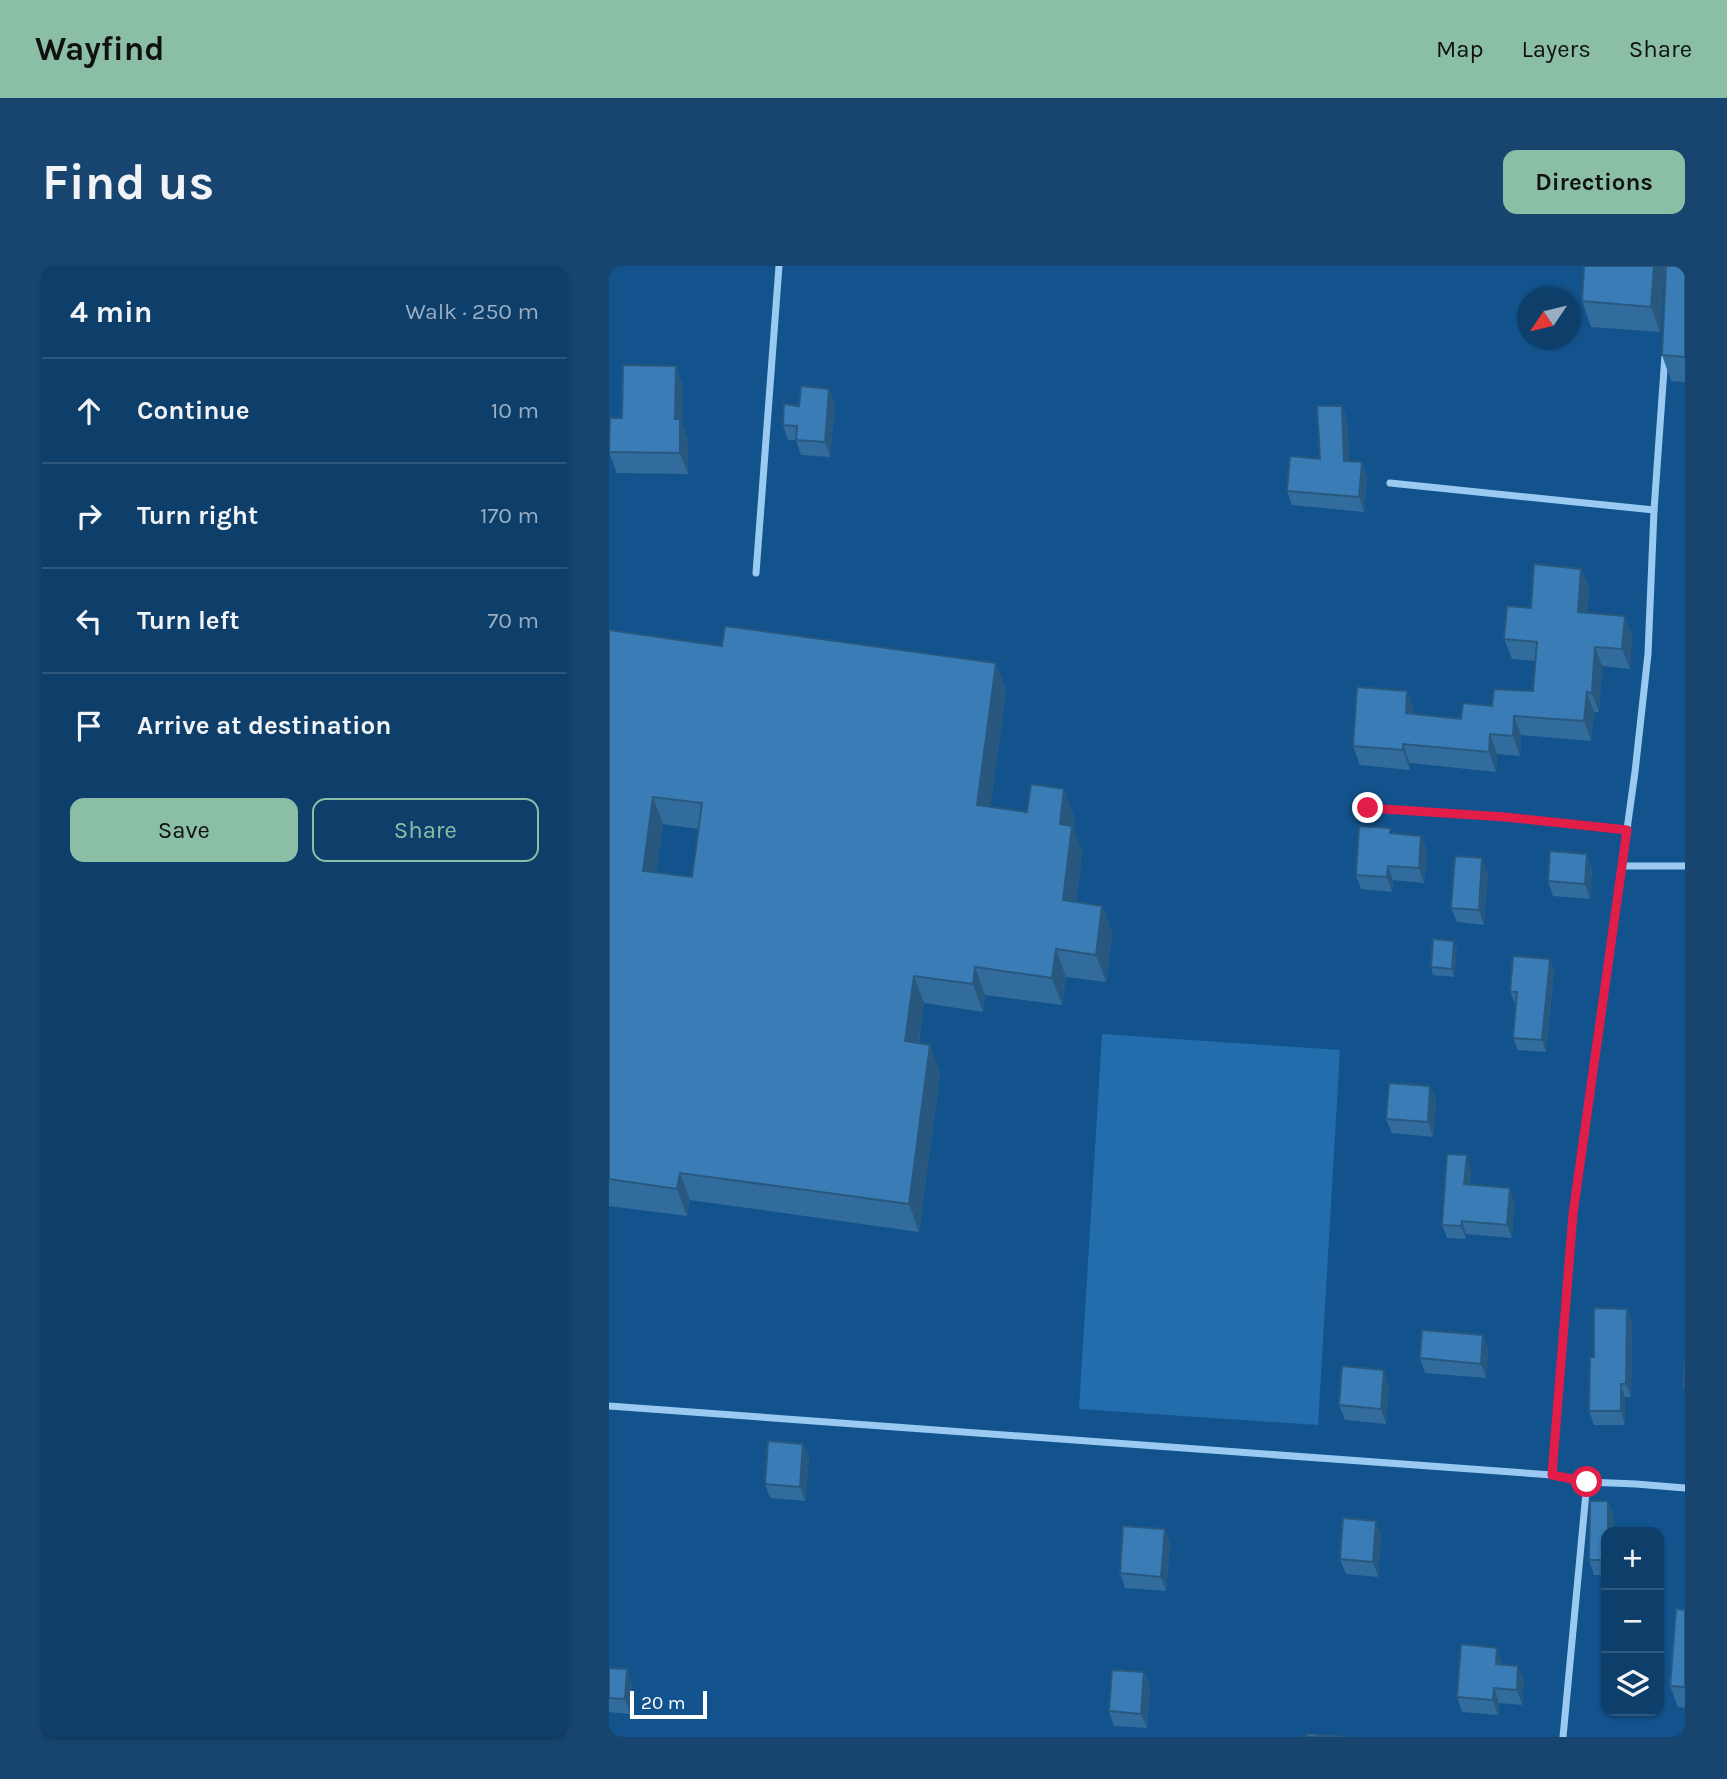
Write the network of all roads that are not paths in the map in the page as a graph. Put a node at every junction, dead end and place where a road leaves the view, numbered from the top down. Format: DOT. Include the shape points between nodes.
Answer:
graph roads {
  1 [pos="779,266"];
  2 [pos="1665,347"];
  3 [pos="1390,484"];
  4 [pos="1654,510"];
  5 [pos="756,573"];
  6 [pos="1368,808"];
  7 [pos="1627,830"];
  8 [pos="1622,866"];
  9 [pos="1685,866"];
  10 [pos="609,1406"];
  11 [pos="1552,1475"];
  12 [pos="1587,1482"];
  13 [pos="1685,1488"];
  14 [pos="1563,1737"];
  1 -- 5 [label="street"];
  2 -- 4 [label="street"];
  3 -- 4 [label="street"];
  4 -- 7 [label="street" via="1648,653"];
  6 -- 7 [label="street"];
  7 -- 8 [label="street"];
  8 -- 9 [label="street"];
  8 -- 11 [label="street" via="1573,1214"];
  10 -- 11 [label="street"];
  11 -- 12 [label="street"];
  12 -- 13 [label="street"];
  12 -- 14 [label="street"];
}
